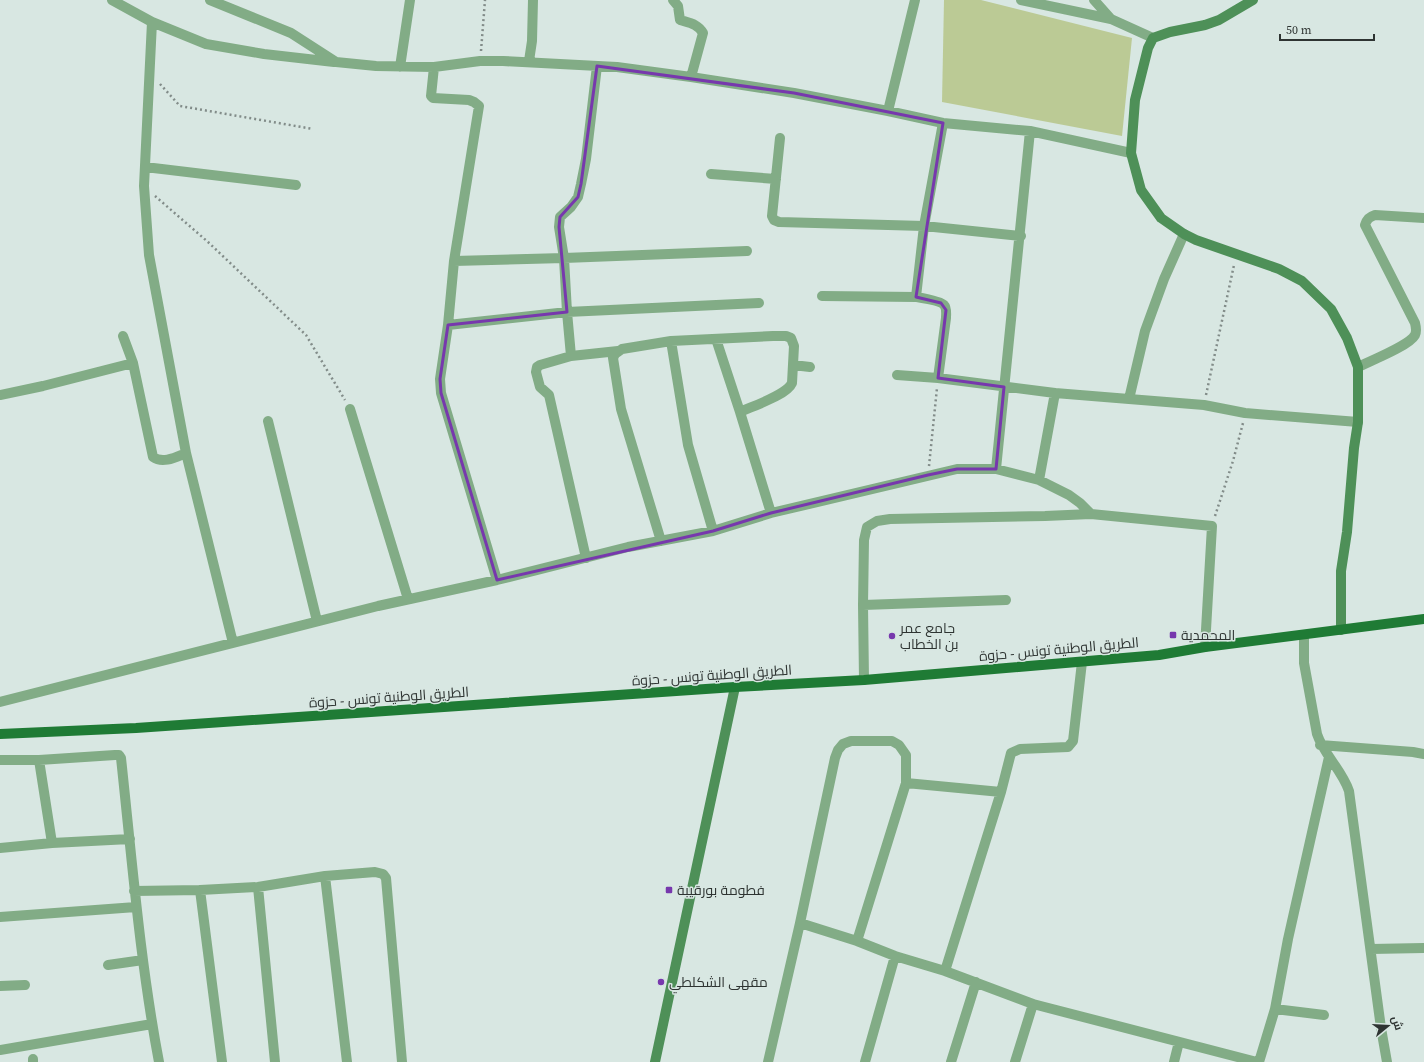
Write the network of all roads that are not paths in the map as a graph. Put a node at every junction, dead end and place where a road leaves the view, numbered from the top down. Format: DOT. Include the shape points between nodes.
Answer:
graph roads {
  1 [pos="112,0"];
  2 [pos="210,0"];
  3 [pos="410,0"];
  4 [pos="533,0"];
  5 [pos="673,0"];
  6 [pos="915,0"];
  7 [pos="1021,0"];
  8 [pos="1094,0"];
  9 [pos="1253,0"];
  10 [pos="127,3"];
  11 [pos="1111,20"];
  12 [pos="152,22"];
  13 [pos="1153,38"];
  14 [pos="529,61"];
  15 [pos="336,62"];
  16 [pos="597,66"];
  17 [pos="400,67"];
  18 [pos="434,67"];
  19 [pos="691,77"];
  20 [pos="888,111"];
  21 [pos="943,123"];
  22 [pos="1030,131"];
  23 [pos="780,138"];
  24 [pos="1131,153"];
  25 [pos="145,167"];
  26 [pos="711,174"];
  27 [pos="776,179"];
  28 [pos="296,185"];
  29 [pos="1424,218"];
  30 [pos="924,226"];
  31 [pos="1184,234"];
  32 [pos="1021,236"];
  33 [pos="747,251"];
  34 [pos="564,258"];
  35 [pos="454,261"];
  36 [pos="822,296"];
  37 [pos="916,297"];
  38 [pos="759,303"];
  39 [pos="567,312"];
  40 [pos="448,325"];
  41 [pos="123,336"];
  42 [pos="716,339"];
  43 [pos="671,341"];
  44 [pos="618,351"];
  45 [pos="571,356"];
  46 [pos="133,364"];
  47 [pos="793,365"];
  48 [pos="810,367"];
  49 [pos="1358,367"];
  50 [pos="897,375"];
  51 [pos="938,378"];
  52 [pos="1004,387"];
  53 [pos="1055,393"];
  54 [pos="0,395"];
  55 [pos="1129,399"];
  56 [pos="350,408"];
  57 [pos="740,412"];
  58 [pos="268,421"];
  59 [pos="1358,422"];
  60 [pos="186,454"];
  61 [pos="996,469"];
  62 [pos="1039,480"];
  63 [pos="771,513"];
  64 [pos="1091,514"];
  65 [pos="713,531"];
  66 [pos="661,541"];
  67 [pos="586,558"];
  68 [pos="497,580"];
  69 [pos="408,599"];
  70 [pos="1006,600"];
  71 [pos="863,605"];
  72 [pos="1424,618"];
  73 [pos="317,621"];
  74 [pos="1341,630"];
  75 [pos="1304,635"];
  76 [pos="234,643"];
  77 [pos="1205,647"];
  78 [pos="1082,662"];
  79 [pos="864,680"];
  80 [pos="736,687"];
  81 [pos="0,702"];
  82 [pos="0,734"];
  83 [pos="1320,744"];
  84 [pos="1424,754"];
  85 [pos="1329,757"];
  86 [pos="0,760"];
  87 [pos="39,760"];
  88 [pos="906,783"];
  89 [pos="1001,792"];
  90 [pos="130,839"];
  91 [pos="52,843"];
  92 [pos="0,848"];
  93 [pos="325,876"];
  94 [pos="258,886"];
  95 [pos="200,890"];
  96 [pos="134,891"];
  97 [pos="136,907"];
  98 [pos="0,917"];
  99 [pos="800,923"];
  100 [pos="857,941"];
  101 [pos="1424,948"];
  102 [pos="1371,949"];
  103 [pos="895,956"];
  104 [pos="143,960"];
  105 [pos="108,965"];
  106 [pos="945,972"];
  107 [pos="976,982"];
  108 [pos="26,985"];
  109 [pos="0,986"];
  110 [pos="1033,1004"];
  111 [pos="1275,1009"];
  112 [pos="1324,1015"];
  113 [pos="152,1024"];
  114 [pos="1179,1042"];
  115 [pos="0,1050"];
  116 [pos="159,1062"];
  117 [pos="222,1062"];
  118 [pos="275,1062"];
  119 [pos="347,1062"];
  120 [pos="402,1062"];
  121 [pos="655,1062"];
  122 [pos="768,1062"];
  123 [pos="865,1062"];
  124 [pos="951,1062"];
  125 [pos="1015,1062"];
  126 [pos="1174,1062"];
  127 [pos="1258,1062"];
  128 [pos="1387,1062"];
  1 -- 10 [label="street"];
  2 -- 15 [label="street" via="291,33"];
  3 -- 17 [label="street"];
  4 -- 14 [label="street"];
  5 -- 19 [label="street" via="678,6 680,20 694,24 703,33"];
  6 -- 20 [label="street"];
  7 -- 11 [label="street"];
  8 -- 11 [label="street"];
  9 -- 13 [label="street" via="1219,20"];
  10 -- 12 [label="street"];
  11 -- 13 [label="street"];
  12 -- 15 [label="street" via="206,44"];
  12 -- 25 [label="street"];
  13 -- 24 [label="street" via="1148,48 1135,100"];
  14 -- 16 [label="street"];
  14 -- 18 [label="street" via="480,61"];
  15 -- 17 [label="street"];
  16 -- 19 [label="street"];
  16 -- 34 [label="street" via="586,159 578,197 571,208 560,217"];
  17 -- 18 [label="street"];
  18 -- 35 [label="street" via="431,96 433,98 469,100 479,106"];
  19 -- 20 [label="street"];
  20 -- 21 [label="street"];
  21 -- 22 [label="street"];
  21 -- 30 [label="street"];
  22 -- 24 [label="street"];
  22 -- 32 [label="street"];
  23 -- 27 [label="street"];
  24 -- 31 [label="street" via="1141,190 1161,218"];
  25 -- 28 [label="street"];
  25 -- 60 [label="street" via="149,255"];
  26 -- 27 [label="street"];
  27 -- 30 [label="street" via="772,216 779,222"];
  29 -- 49 [label="street" via="1375,215 1367,220 1365,225 1416,328 1414,337 1407,343"];
  30 -- 32 [label="street"];
  30 -- 37 [label="street"];
  31 -- 49 [label="street" via="1279,269 1302,281 1331,309 1348,338"];
  31 -- 55 [label="street" via="1145,331"];
  32 -- 52 [label="street"];
  33 -- 34 [label="street"];
  34 -- 35 [label="street"];
  34 -- 39 [label="street"];
  35 -- 40 [label="street"];
  36 -- 37 [label="street"];
  37 -- 51 [label="street" via="945,306 946,318"];
  38 -- 39 [label="street"];
  39 -- 40 [label="street"];
  39 -- 45 [label="street"];
  40 -- 68 [label="street" via="440,379 441,393"];
  41 -- 46 [label="street"];
  42 -- 43 [label="street"];
  42 -- 47 [label="street" via="786,336 791,338 794,346"];
  42 -- 57 [label="street"];
  43 -- 44 [label="street"];
  43 -- 65 [label="street" via="688,445"];
  44 -- 45 [label="street"];
  44 -- 66 [label="street" via="613,358 621,409"];
  45 -- 67 [label="street" via="540,365 536,372 540,387 549,395"];
  46 -- 54 [label="street"];
  46 -- 60 [label="street" via="153,457 165,460"];
  47 -- 48 [label="street"];
  47 -- 57 [label="street" via="792,383 787,390"];
  49 -- 59 [label="street"];
  50 -- 51 [label="street"];
  51 -- 52 [label="street"];
  52 -- 53 [label="street"];
  52 -- 61 [label="street"];
  53 -- 55 [label="street"];
  53 -- 62 [label="street"];
  55 -- 59 [label="street" via="1204,405 1245,413"];
  56 -- 69 [label="street"];
  57 -- 63 [label="street"];
  58 -- 73 [label="street"];
  59 -- 74 [label="street" via="1341,571"];
  60 -- 76 [label="street"];
  61 -- 62 [label="street"];
  61 -- 63 [label="street" via="957,469"];
  62 -- 64 [label="street" via="1069,495"];
  63 -- 65 [label="street"];
  64 -- 71 [label="street" via="877,521 867,527 864,540"];
  64 -- 77 [label="street" via="1212,526"];
  65 -- 66 [label="street"];
  66 -- 67 [label="street"];
  67 -- 68 [label="street"];
  68 -- 69 [label="street"];
  69 -- 73 [label="street"];
  70 -- 71 [label="street"];
  71 -- 79 [label="street"];
  72 -- 74 [label="main road, الطريق الوطنية تونس - حزوة"];
  73 -- 76 [label="street"];
  74 -- 75 [label="main road, الطريق الوطنية تونس - حزوة"];
  75 -- 77 [label="main road, الطريق الوطنية تونس - حزوة"];
  75 -- 83 [label="street" via="1304,662"];
  76 -- 81 [label="street"];
  77 -- 78 [label="main road, الطريق الوطنية تونس - حزوة" via="1159,655"];
  78 -- 79 [label="main road, الطريق الوطنية تونس - حزوة"];
  78 -- 89 [label="street" via="1072,744 1068,747 1020,749 1011,753"];
  79 -- 80 [label="main road, الطريق الوطنية تونس - حزوة"];
  80 -- 82 [label="main road, الطريق الوطنية تونس - حزوة" via="144,728"];
  80 -- 121 [label="street"];
  83 -- 84 [label="street"];
  83 -- 85 [label="street"];
  85 -- 102 [label="street" via="1341,773 1349,791"];
  85 -- 111 [label="street"];
  86 -- 87 [label="street"];
  87 -- 90 [label="street" via="115,755 120,757"];
  87 -- 91 [label="street"];
  88 -- 89 [label="street"];
  88 -- 99 [label="street" via="906,755 899,745 892,741 851,741 843,744 838,750"];
  88 -- 100 [label="street"];
  89 -- 106 [label="street"];
  90 -- 91 [label="street"];
  90 -- 96 [label="street"];
  91 -- 92 [label="street"];
  93 -- 94 [label="street"];
  93 -- 119 [label="street"];
  93 -- 120 [label="street" via="375,872 383,874 386,878"];
  94 -- 95 [label="street"];
  94 -- 118 [label="street"];
  95 -- 96 [label="street"];
  95 -- 117 [label="street"];
  96 -- 97 [label="street"];
  97 -- 98 [label="street"];
  97 -- 104 [label="street"];
  99 -- 100 [label="street"];
  99 -- 122 [label="street"];
  100 -- 103 [label="street"];
  101 -- 102 [label="street"];
  102 -- 128 [label="street"];
  103 -- 106 [label="street"];
  103 -- 123 [label="street"];
  104 -- 105 [label="street"];
  104 -- 113 [label="street"];
  106 -- 107 [label="street"];
  107 -- 110 [label="street"];
  107 -- 124 [label="street"];
  108 -- 109 [label="street"];
  110 -- 114 [label="street"];
  110 -- 125 [label="street"];
  111 -- 112 [label="street"];
  111 -- 127 [label="street"];
  113 -- 115 [label="street"];
  113 -- 116 [label="street"];
  114 -- 126 [label="street"];
  114 -- 127 [label="street"];
}
